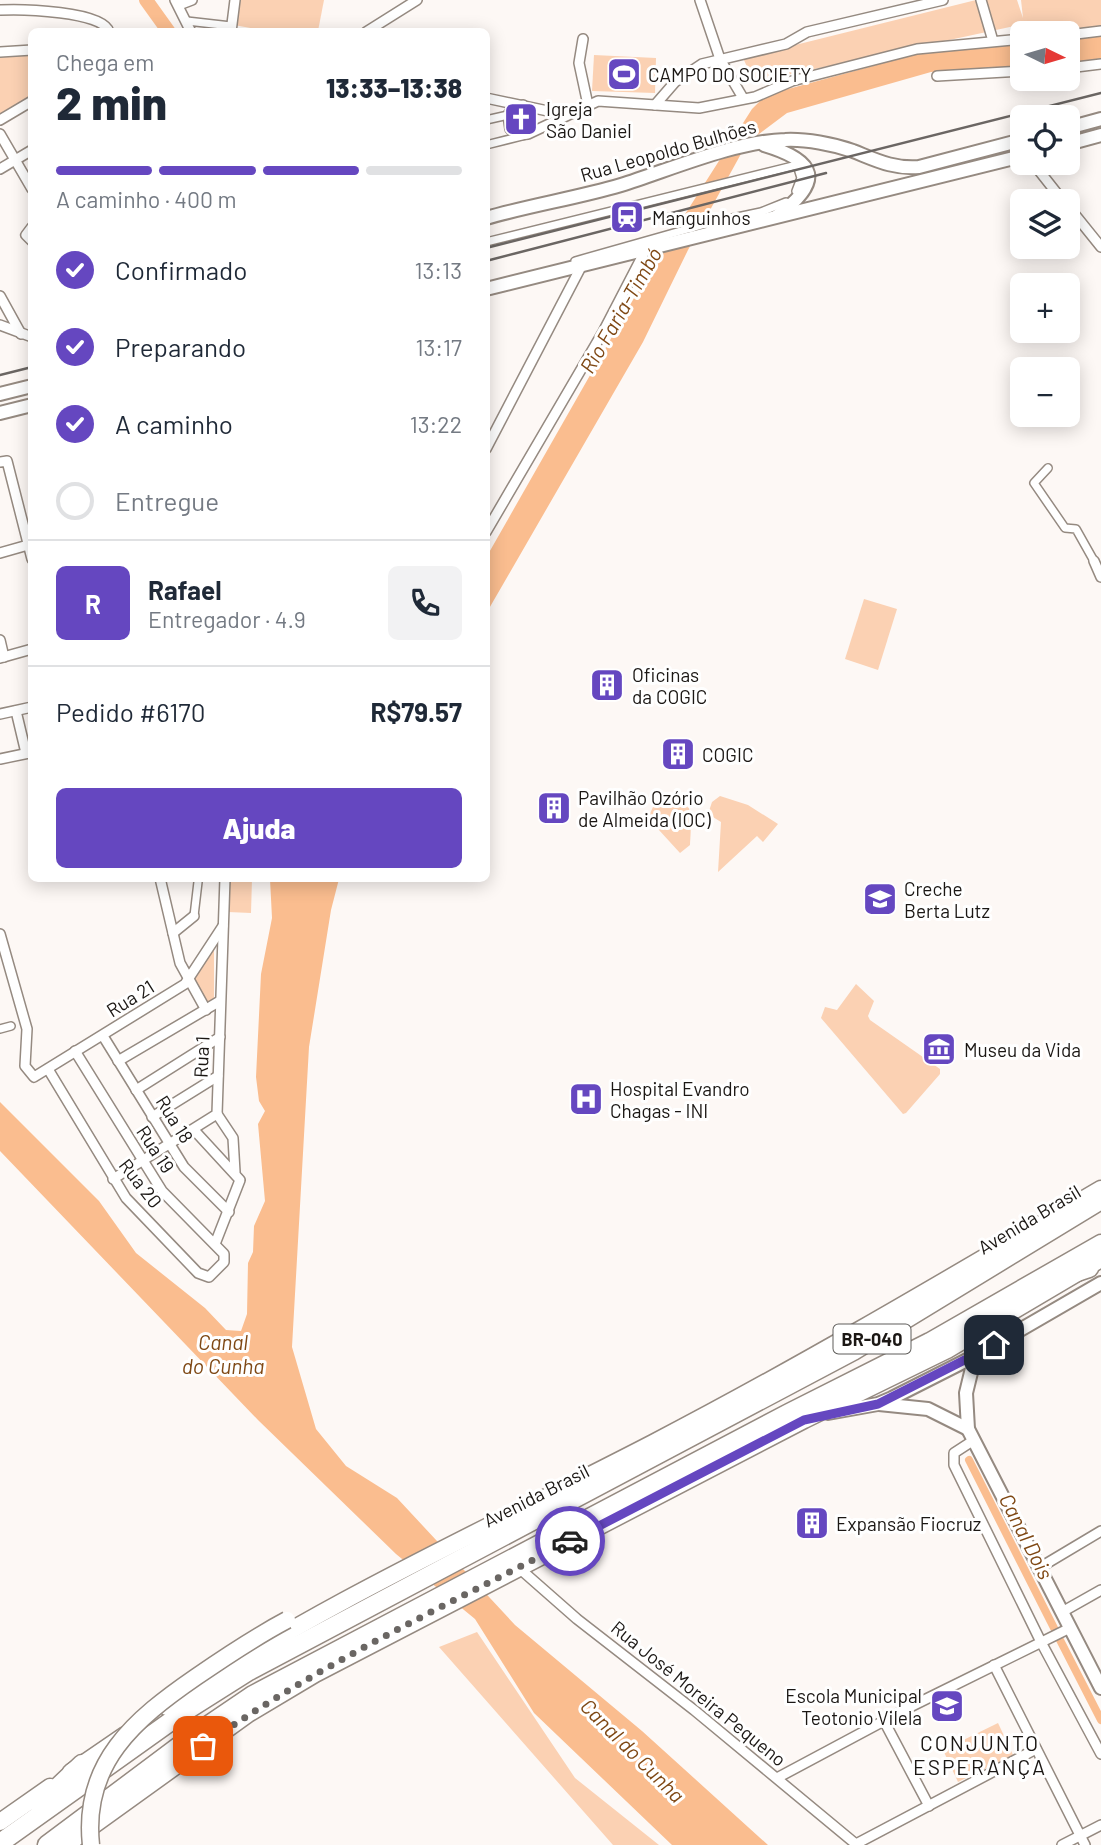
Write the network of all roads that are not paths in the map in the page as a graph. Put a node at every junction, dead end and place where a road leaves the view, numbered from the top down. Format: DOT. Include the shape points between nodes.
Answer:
graph roads {
  1 [pos="192,0"];
  2 [pos="235,0"];
  3 [pos="416,0"];
  4 [pos="701,0"];
  5 [pos="943,0"];
  6 [pos="981,0"];
  7 [pos="177,3"];
  8 [pos="0,10"];
  9 [pos="187,21"];
  10 [pos="106,28"];
  11 [pos="190,28"];
  12 [pos="226,28"];
  13 [pos="231,28"];
  14 [pos="372,28"];
  15 [pos="1101,31"];
  16 [pos="1080,34"];
  17 [pos="583,39"];
  18 [pos="1010,40"];
  19 [pos="993,41"];
  20 [pos="28,50"];
  21 [pos="0,52"];
  22 [pos="720,59"];
  23 [pos="1101,64"];
  24 [pos="1080,67"];
  25 [pos="1010,72"];
  26 [pos="937,76"];
  27 [pos="743,98"];
  28 [pos="490,99"];
  29 [pos="28,103"];
  30 [pos="655,104"];
  31 [pos="523,105"];
  32 [pos="588,105"];
  33 [pos="508,115"];
  34 [pos="567,115"];
  35 [pos="490,119"];
  36 [pos="1101,119"];
  37 [pos="0,120"];
  38 [pos="1080,125"];
  39 [pos="0,134"];
  40 [pos="528,134"];
  41 [pos="1101,135"];
  42 [pos="1080,141"];
  43 [pos="1010,143"];
  44 [pos="490,144"];
  45 [pos="752,144"];
  46 [pos="28,152"];
  47 [pos="1010,159"];
  48 [pos="14,160"];
  49 [pos="0,169"];
  50 [pos="1042,175"];
  51 [pos="28,183"];
  52 [pos="1054,189"];
  53 [pos="490,217"];
  54 [pos="771,220"];
  55 [pos="1080,221"];
  56 [pos="490,241"];
  57 [pos="662,241"];
  58 [pos="1101,247"];
  59 [pos="645,251"];
  60 [pos="582,265"];
  61 [pos="490,285"];
  62 [pos="490,285"];
  63 [pos="0,296"];
  64 [pos="0,324"];
  65 [pos="21,334"];
  66 [pos="28,337"];
  67 [pos="28,387"];
  68 [pos="0,394"];
  69 [pos="28,406"];
  70 [pos="0,413"];
  71 [pos="490,441"];
  72 [pos="0,462"];
  73 [pos="1048,468"];
  74 [pos="490,525"];
  75 [pos="28,545"];
  76 [pos="0,553"];
  77 [pos="1094,561"];
  78 [pos="1101,577"];
  79 [pos="0,640"];
  80 [pos="28,650"];
  81 [pos="2,657"];
  82 [pos="28,708"];
  83 [pos="16,711"];
  84 [pos="0,714"];
  85 [pos="28,750"];
  86 [pos="28,753"];
  87 [pos="0,760"];
  88 [pos="161,882"];
  89 [pos="198,882"];
  90 [pos="225,882"];
  91 [pos="194,916"];
  92 [pos="223,926"];
  93 [pos="173,933"];
  94 [pos="0,934"];
  95 [pos="187,980"];
  96 [pos="220,1001"];
  97 [pos="206,1010"];
  98 [pos="10,1026"];
  99 [pos="0,1029"];
  100 [pos="103,1035"];
  101 [pos="220,1037"];
  102 [pos="75,1051"];
  103 [pos="118,1061"];
  104 [pos="48,1069"];
  105 [pos="218,1076"];
  106 [pos="136,1090"];
  107 [pos="217,1114"];
  108 [pos="152,1117"];
  109 [pos="194,1130"];
  110 [pos="170,1145"];
  111 [pos="143,1163"];
  112 [pos="235,1172"];
  113 [pos="113,1179"];
  114 [pos="1101,1189"];
  115 [pos="1101,1200"];
  116 [pos="229,1212"];
  117 [pos="215,1244"];
  118 [pos="1101,1244"];
  119 [pos="224,1254"];
  120 [pos="1095,1264"];
  121 [pos="1101,1283"];
  122 [pos="1022,1291"];
  123 [pos="975,1356"];
  124 [pos="878,1404"];
  125 [pos="804,1420"];
  126 [pos="971,1434"];
  127 [pos="1101,1531"];
  128 [pos="484,1538"];
  129 [pos="519,1568"];
  130 [pos="1038,1568"];
  131 [pos="500,1571"];
  132 [pos="391,1582"];
  133 [pos="1101,1590"];
  134 [pos="1062,1612"];
  135 [pos="406,1619"];
  136 [pos="1070,1628"];
  137 [pos="1041,1642"];
  138 [pos="994,1665"];
  139 [pos="1101,1688"];
  140 [pos="884,1721"];
  141 [pos="1036,1749"];
  142 [pos="1101,1754"];
  143 [pos="82,1764"];
  144 [pos="777,1778"];
  145 [pos="129,1797"];
  146 [pos="929,1806"];
  147 [pos="0,1822"];
  148 [pos="1101,1825"];
  149 [pos="1080,1835"];
  150 [pos="0,1843"];
  151 [pos="857,1844"];
  152 [pos="47,1845"];
  153 [pos="66,1845"];
  154 [pos="92,1845"];
  155 [pos="98,1845"];
  156 [pos="1062,1845"];
  157 [pos="1085,1845"];
  1 -- 7 [label="street"];
  2 -- 13 [label="street"];
  3 -- 14 [label="street"];
  4 -- 22 [label="street"];
  5 -- 22 [label="street" via="807,32 786,44"];
  6 -- 19 [label="street"];
  7 -- 9 [label="street"];
  8 -- 10 [label="street" via="80,16 100,20"];
  9 -- 11 [label="street"];
  9 -- 12 [label="street"];
  15 -- 16 [label="street"];
  17 -- 32 [label="street" via="579,64"];
  18 -- 19 [label="street"];
  19 -- 27 [label="street" via="917,50"];
  20 -- 21 [label="street"];
  22 -- 27 [label="street"];
  22 -- 30 [label="street" via="694,69"];
  23 -- 24 [label="street"];
  25 -- 26 [label="street"];
  27 -- 30 [label="street" via="699,108"];
  28 -- 31 [label="street"];
  29 -- 37 [label="street"];
  30 -- 32 [label="street" via="603,101"];
  31 -- 33 [label="street" via="512,108"];
  31 -- 34 [label="street"];
  32 -- 34 [label="street"];
  33 -- 35 [label="street"];
  33 -- 40 [label="street" via="510,130"];
  34 -- 40 [label="street"];
  36 -- 38 [label="main road"];
  39 -- 48 [label="street"];
  40 -- 44 [label="street"];
  41 -- 42 [label="main road"];
  43 -- 45 [label="main road, Rua Leopoldo Bulhões" via="903,168 807,142 784,139"];
  45 -- 53 [label="main road, Rua Leopoldo Bulhões" via="617,186"];
  45 -- 54 [label="main road" via="790,152 808,171 801,193"];
  46 -- 48 [label="street"];
  47 -- 54 [label="main road"];
  48 -- 49 [label="street"];
  48 -- 51 [label="street"];
  50 -- 52 [label="street"];
  54 -- 57 [label="main road"];
  55 -- 58 [label="street"];
  56 -- 57 [label="street" via="797,165 801,172 796,192 777,207 709,223"];
  57 -- 59 [label="main road"];
  57 -- 61 [label="street"];
  59 -- 60 [label="main road"];
  59 -- 74 [label="street"];
  60 -- 62 [label="main road"];
  60 -- 71 [label="street"];
  63 -- 65 [label="street"];
  64 -- 65 [label="street"];
  65 -- 66 [label="street"];
  67 -- 68 [label="main road"];
  69 -- 70 [label="main road"];
  72 -- 75 [label="street" via="7,461"];
  73 -- 77 [label="street" via="1034,484 1065,528 1076,529"];
  75 -- 76 [label="street"];
  77 -- 78 [label="street"];
  79 -- 81 [label="street"];
  80 -- 81 [label="street"];
  82 -- 83 [label="street"];
  83 -- 84 [label="street"];
  83 -- 85 [label="street"];
  86 -- 87 [label="street"];
  88 -- 93 [label="street"];
  89 -- 91 [label="street"];
  90 -- 92 [label="street, Rua 1"];
  91 -- 93 [label="street"];
  92 -- 95 [label="street, Rua 21"];
  92 -- 96 [label="street, Rua 1"];
  93 -- 95 [label="street"];
  94 -- 104 [label="street, Rua 21" via="27,1029 26,1066 34,1077"];
  95 -- 97 [label="street"];
  95 -- 100 [label="street, Rua 21"];
  96 -- 97 [label="street"];
  96 -- 101 [label="street, Rua 1"];
  97 -- 103 [label="street"];
  98 -- 99 [label="street"];
  100 -- 102 [label="street, Rua 21"];
  100 -- 103 [label="street, Rua 18"];
  101 -- 105 [label="street, Rua 1"];
  101 -- 106 [label="street"];
  102 -- 104 [label="street, Rua 21"];
  102 -- 111 [label="street, Rua 19"];
  103 -- 106 [label="street, Rua 18"];
  104 -- 113 [label="street, Rua 20"];
  105 -- 107 [label="street, Rua 1"];
  105 -- 108 [label="street"];
  106 -- 108 [label="street, Rua 18"];
  107 -- 109 [label="street"];
  107 -- 112 [label="street" via="233,1138"];
  108 -- 110 [label="street, Rua 18"];
  109 -- 110 [label="street"];
  109 -- 112 [label="street"];
  110 -- 111 [label="street"];
  110 -- 116 [label="street, Rua 18" via="184,1167"];
  111 -- 113 [label="street"];
  111 -- 117 [label="street, Rua 19" via="162,1191"];
  112 -- 116 [label="street" via="240,1182"];
  113 -- 119 [label="street, Rua 20" via="202,1277 215,1273"];
  114 -- 128 [label="highway, Avenida Brasil" via="908,1303"];
  115 -- 128 [label="highway, Avenida Brasil / BR-040" via="853,1351"];
  116 -- 117 [label="street"];
  117 -- 119 [label="street, Rua 19"];
  118 -- 122 [label="highway, BR-040"];
  120 -- 122 [label="highway"];
  120 -- 125 [label="highway" via="947,1350"];
  121 -- 123 [label="main road"];
  122 -- 131 [label="highway, BR-040"];
  123 -- 124 [label="main road"];
  123 -- 126 [label="main road" via="966,1393"];
  124 -- 125 [label="main road"];
  124 -- 126 [label="main road" via="928,1409"];
  125 -- 129 [label="highway"];
  126 -- 130 [label="main road"];
  126 -- 137 [label="street" via="954,1453 954,1465"];
  127 -- 130 [label="street"];
  128 -- 132 [label="highway, Avenida Brasil / BR-040"];
  129 -- 131 [label="highway"];
  129 -- 144 [label="street, Rua José Moreira Pequeno"];
  130 -- 134 [label="main road"];
  131 -- 135 [label="highway, BR-040"];
  132 -- 143 [label="highway, Avenida Brasil" via="203,1682"];
  132 -- 150 [label="highway, Avenida Brasil / BR-040" via="216,1691"];
  132 -- 154 [label="highway, bridge" via="287,1620 169,1695 122,1737 110,1756 95,1790"];
  133 -- 134 [label="street"];
  134 -- 136 [label="main road"];
  135 -- 145 [label="highway" via="270,1700"];
  135 -- 152 [label="highway, BR-040" via="253,1695"];
  136 -- 137 [label="street"];
  136 -- 139 [label="main road"];
  137 -- 138 [label="street"];
  137 -- 142 [label="street"];
  138 -- 140 [label="street"];
  138 -- 141 [label="street"];
  140 -- 144 [label="street"];
  140 -- 146 [label="street"];
  141 -- 146 [label="street"];
  141 -- 149 [label="street"];
  143 -- 147 [label="highway, Avenida Brasil"];
  143 -- 150 [label="highway"];
  144 -- 151 [label="street, Rua José Moreira Pequeno"];
  145 -- 153 [label="highway"];
  145 -- 155 [label="street" via="102,1829"];
  146 -- 151 [label="street"];
  148 -- 149 [label="street"];
  149 -- 156 [label="street"];
  149 -- 157 [label="street"];
}
